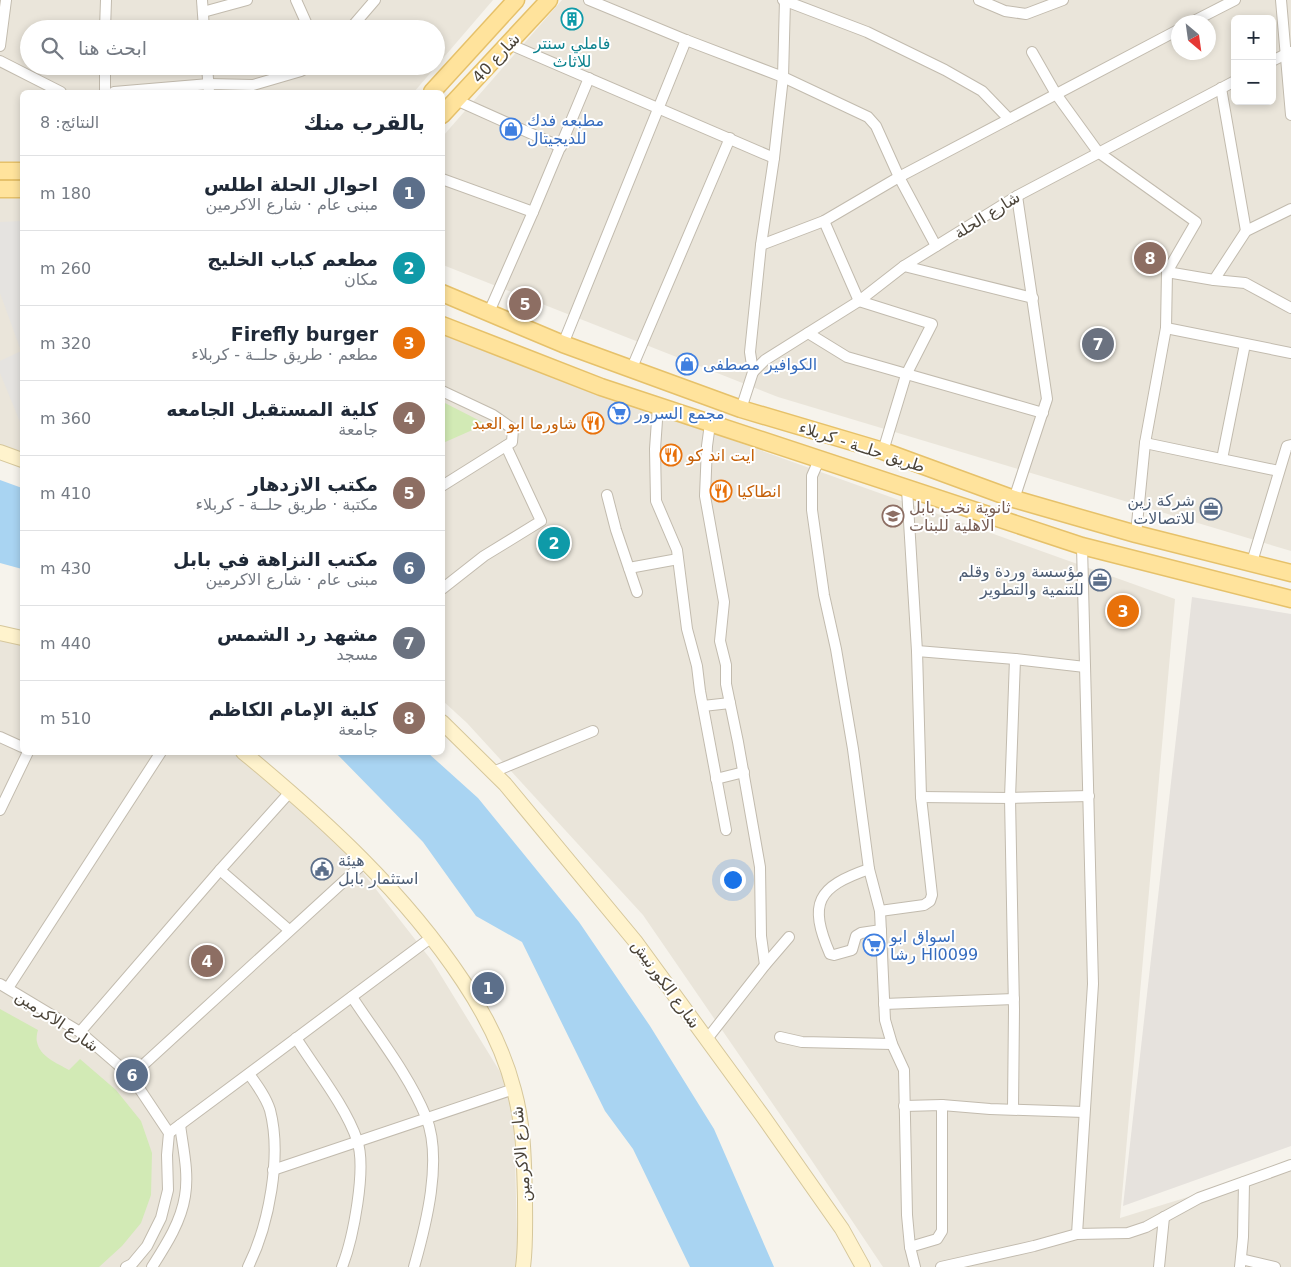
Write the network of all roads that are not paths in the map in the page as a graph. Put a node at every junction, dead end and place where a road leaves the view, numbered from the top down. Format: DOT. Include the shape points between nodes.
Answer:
graph roads {
  1 [pos="6,0"];
  2 [pos="106,0"];
  3 [pos="202,0"];
  4 [pos="247,0"];
  5 [pos="296,0"];
  6 [pos="375,0"];
  7 [pos="516,0"];
  8 [pos="549,0"];
  9 [pos="590,0"];
  10 [pos="784,0"];
  11 [pos="979,0"];
  12 [pos="1063,0"];
  13 [pos="1234,0"];
  14 [pos="1281,0"];
  15 [pos="203,12"];
  16 [pos="1205,15"];
  17 [pos="106,20"];
  18 [pos="203,20"];
  19 [pos="305,20"];
  20 [pos="358,20"];
  21 [pos="1171,34"];
  22 [pos="686,40"];
  23 [pos="509,44"];
  24 [pos="0,46"];
  25 [pos="1032,52"];
  26 [pos="1288,53"];
  27 [pos="1274,60"];
  28 [pos="0,61"];
  29 [pos="20,71"];
  30 [pos="28,75"];
  31 [pos="105,75"];
  32 [pos="208,75"];
  33 [pos="292,75"];
  34 [pos="782,77"];
  35 [pos="589,78"];
  36 [pos="40,81"];
  37 [pos="1231,83"];
  38 [pos="209,88"];
  39 [pos="261,88"];
  40 [pos="1221,88"];
  41 [pos="46,90"];
  42 [pos="57,90"];
  43 [pos="105,90"];
  44 [pos="162,90"];
  45 [pos="434,90"];
  46 [pos="1056,94"];
  47 [pos="456,100"];
  48 [pos="660,108"];
  49 [pos="445,112"];
  50 [pos="1291,115"];
  51 [pos="1009,119"];
  52 [pos="730,138"];
  53 [pos="561,147"];
  54 [pos="1098,152"];
  55 [pos="774,158"];
  56 [pos="0,171"];
  57 [pos="20,172"];
  58 [pos="899,177"];
  59 [pos="445,180"];
  60 [pos="0,189"];
  61 [pos="20,189"];
  62 [pos="1017,196"];
  63 [pos="1291,210"];
  64 [pos="533,212"];
  65 [pos="824,221"];
  66 [pos="1246,231"];
  67 [pos="761,245"];
  68 [pos="936,246"];
  69 [pos="904,266"];
  70 [pos="1167,272"];
  71 [pos="1214,280"];
  72 [pos="445,294"];
  73 [pos="1033,298"];
  74 [pos="859,301"];
  75 [pos="1291,308"];
  76 [pos="489,312"];
  77 [pos="445,326"];
  78 [pos="1166,328"];
  79 [pos="808,333"];
  80 [pos="563,344"];
  81 [pos="1245,344"];
  82 [pos="1291,353"];
  83 [pos="632,370"];
  84 [pos="753,372"];
  85 [pos="906,375"];
  86 [pos="445,392"];
  87 [pos="658,406"];
  88 [pos="741,409"];
  89 [pos="1043,413"];
  90 [pos="710,424"];
  91 [pos="1144,443"];
  92 [pos="1291,445"];
  93 [pos="506,446"];
  94 [pos="0,452"];
  95 [pos="883,452"];
  96 [pos="20,459"];
  97 [pos="1222,459"];
  98 [pos="819,460"];
  99 [pos="1280,471"];
  100 [pos="445,484"];
  101 [pos="907,489"];
  102 [pos="607,495"];
  103 [pos="1014,499"];
  104 [pos="1136,534"];
  105 [pos="1082,546"];
  106 [pos="678,559"];
  107 [pos="1252,562"];
  108 [pos="1268,567"];
  109 [pos="629,568"];
  110 [pos="1291,573"];
  111 [pos="445,586"];
  112 [pos="637,592"];
  113 [pos="1261,592"];
  114 [pos="1291,599"];
  115 [pos="0,633"];
  116 [pos="20,638"];
  117 [pos="917,651"];
  118 [pos="1015,659"];
  119 [pos="1085,667"];
  120 [pos="730,703"];
  121 [pos="703,706"];
  122 [pos="445,725"];
  123 [pos="593,731"];
  124 [pos="0,737"];
  125 [pos="20,746"];
  126 [pos="27,755"];
  127 [pos="159,755"];
  128 [pos="247,755"];
  129 [pos="493,772"];
  130 [pos="744,772"];
  131 [pos="716,779"];
  132 [pos="290,792"];
  133 [pos="1089,796"];
  134 [pos="921,797"];
  135 [pos="1010,798"];
  136 [pos="0,810"];
  137 [pos="726,830"];
  138 [pos="366,861"];
  139 [pos="869,869"];
  140 [pos="220,870"];
  141 [pos="880,911"];
  142 [pos="289,930"];
  143 [pos="881,930"];
  144 [pos="432,937"];
  145 [pos="789,938"];
  146 [pos="764,965"];
  147 [pos="4,986"];
  148 [pos="352,997"];
  149 [pos="1014,999"];
  150 [pos="884,1004"];
  151 [pos="80,1032"];
  152 [pos="296,1038"];
  153 [pos="780,1038"];
  154 [pos="707,1040"];
  155 [pos="892,1044"];
  156 [pos="249,1074"];
  157 [pos="131,1076"];
  158 [pos="514,1089"];
  159 [pos="942,1105"];
  160 [pos="904,1106"];
  161 [pos="1013,1109"];
  162 [pos="1084,1112"];
  163 [pos="427,1118"];
  164 [pos="180,1125"];
  165 [pos="169,1133"];
  166 [pos="358,1142"];
  167 [pos="1291,1165"];
  168 [pos="273,1170"];
  169 [pos="1244,1182"];
  170 [pos="1164,1217"];
  171 [pos="1077,1234"];
  172 [pos="910,1247"];
  173 [pos="1240,1263"];
  174 [pos="130,1266"];
  175 [pos="152,1267"];
  176 [pos="248,1267"];
  177 [pos="342,1267"];
  178 [pos="414,1267"];
  179 [pos="523,1267"];
  180 [pos="863,1267"];
  181 [pos="915,1267"];
  182 [pos="941,1267"];
  183 [pos="1159,1267"];
  184 [pos="1275,1267"];
  1 -- 24 [label="street"];
  2 -- 17 [label="street"];
  3 -- 15 [label="street"];
  4 -- 15 [label="street"];
  5 -- 19 [label="street"];
  6 -- 20 [label="street"];
  7 -- 45 [label="main road, شارع 40"];
  8 -- 23 [label="main road, شارع 40"];
  9 -- 22 [label="street"];
  10 -- 34 [label="street"];
  10 -- 51 [label="street" via="867,32 945,70 982,91"];
  11 -- 12 [label="street" via="1005,11 1026,14"];
  13 -- 16 [label="street"];
  14 -- 26 [label="street"];
  15 -- 18 [label="street"];
  21 -- 46 [label="street"];
  22 -- 34 [label="street"];
  22 -- 48 [label="street"];
  23 -- 35 [label="street"];
  23 -- 47 [label="main road, شارع 40"];
  25 -- 46 [label="street"];
  26 -- 27 [label="street"];
  26 -- 50 [label="street"];
  28 -- 29 [label="street"];
  30 -- 36 [label="street"];
  31 -- 43 [label="street"];
  32 -- 38 [label="street"];
  33 -- 39 [label="street"];
  34 -- 55 [label="street"];
  34 -- 58 [label="street" via="868,117 876,126"];
  35 -- 48 [label="street"];
  35 -- 53 [label="street"];
  36 -- 41 [label="street"];
  36 -- 42 [label="street"];
  37 -- 40 [label="street, شارع الحلة"];
  38 -- 39 [label="street" via="254,85"];
  38 -- 44 [label="street"];
  40 -- 54 [label="street, شارع الحلة"];
  40 -- 66 [label="street"];
  46 -- 51 [label="street"];
  46 -- 54 [label="street"];
  47 -- 49 [label="main road, شارع 40"];
  47 -- 53 [label="street"];
  48 -- 52 [label="street"];
  48 -- 80 [label="street"];
  51 -- 58 [label="street"];
  52 -- 55 [label="street"];
  52 -- 83 [label="street"];
  53 -- 64 [label="street"];
  54 -- 62 [label="street, شارع الحلة"];
  54 -- 70 [label="street" via="1196,222"];
  55 -- 67 [label="street"];
  56 -- 57 [label="main road"];
  58 -- 65 [label="street"];
  58 -- 68 [label="street"];
  59 -- 64 [label="street"];
  60 -- 61 [label="main road"];
  62 -- 68 [label="street, شارع الحلة"];
  62 -- 73 [label="street"];
  63 -- 66 [label="street"];
  64 -- 76 [label="street"];
  65 -- 67 [label="street"];
  65 -- 74 [label="street"];
  66 -- 71 [label="street"];
  67 -- 84 [label="street" via="750,352"];
  68 -- 69 [label="street, شارع الحلة"];
  69 -- 73 [label="street"];
  69 -- 74 [label="street, شارع الحلة"];
  70 -- 71 [label="street"];
  70 -- 78 [label="street"];
  71 -- 75 [label="street" via="1245,283"];
  72 -- 76 [label="main road, طريق حلــة - كربلاء"];
  73 -- 89 [label="street" via="1046,382 1047,399"];
  74 -- 79 [label="street, شارع الحلة"];
  74 -- 85 [label="street" via="932,324"];
  76 -- 80 [label="main road, طريق حلــة - كربلاء"];
  77 -- 87 [label="main road, طريق حلــة - كربلاء"];
  78 -- 81 [label="street"];
  78 -- 91 [label="street"];
  79 -- 84 [label="street, شارع الحلة" via="765,360"];
  79 -- 85 [label="street" via="847,357"];
  80 -- 83 [label="main road, طريق حلــة - كربلاء"];
  81 -- 82 [label="street"];
  81 -- 97 [label="street"];
  83 -- 88 [label="main road, طريق حلــة - كربلاء"];
  84 -- 88 [label="street"];
  85 -- 89 [label="street"];
  85 -- 95 [label="street"];
  86 -- 93 [label="street" via="493,415 513,429 512,442"];
  87 -- 90 [label="main road, طريق حلــة - كربلاء"];
  87 -- 106 [label="street" via="656,501 678,550"];
  88 -- 95 [label="main road, طريق حلــة - كربلاء"];
  89 -- 103 [label="street"];
  90 -- 98 [label="main road, طريق حلــة - كربلاء"];
  90 -- 120 [label="street" via="705,496 724,602 720,641"];
  91 -- 97 [label="street"];
  91 -- 104 [label="street"];
  92 -- 99 [label="street" via="1287,446"];
  93 -- 100 [label="street"];
  93 -- 111 [label="street" via="542,520 484,556"];
  94 -- 96 [label="street"];
  95 -- 103 [label="main road, طريق حلــة - كربلاء"];
  97 -- 99 [label="street"];
  98 -- 101 [label="main road, طريق حلــة - كربلاء"];
  98 -- 139 [label="street" via="812,476 812,510 824,595 853,749"];
  99 -- 107 [label="street"];
  101 -- 105 [label="main road, طريق حلــة - كربلاء"];
  101 -- 117 [label="street"];
  102 -- 109 [label="street"];
  103 -- 104 [label="main road, طريق حلــة - كربلاء"];
  104 -- 107 [label="main road, طريق حلــة - كربلاء"];
  105 -- 113 [label="main road, طريق حلــة - كربلاء"];
  105 -- 119 [label="street"];
  106 -- 109 [label="street"];
  106 -- 121 [label="street" via="687,630"];
  107 -- 108 [label="main road, طريق حلــة - كربلاء"];
  108 -- 110 [label="main road, طريق حلــة - كربلاء"];
  108 -- 113 [label="main road" via="1272,581"];
  109 -- 112 [label="street"];
  113 -- 114 [label="main road, طريق حلــة - كربلاء"];
  115 -- 116 [label="street"];
  117 -- 118 [label="street"];
  117 -- 134 [label="street"];
  118 -- 119 [label="street"];
  118 -- 135 [label="street"];
  119 -- 133 [label="street"];
  120 -- 121 [label="street"];
  120 -- 130 [label="street"];
  121 -- 131 [label="street"];
  122 -- 129 [label="street, شارع الكورنيش"];
  123 -- 129 [label="street"];
  124 -- 125 [label="street"];
  126 -- 136 [label="street"];
  127 -- 147 [label="street"];
  128 -- 132 [label="street, شارع الاكرمين"];
  129 -- 154 [label="street, شارع الكورنيش" via="635,941"];
  130 -- 131 [label="street"];
  130 -- 146 [label="street" via="760,867"];
  131 -- 137 [label="street"];
  132 -- 138 [label="street, شارع الاكرمين"];
  132 -- 140 [label="street"];
  133 -- 135 [label="street"];
  133 -- 162 [label="street" via="1093,984"];
  134 -- 135 [label="street"];
  134 -- 141 [label="street" via="932,895 930,901 924,905"];
  135 -- 149 [label="street"];
  138 -- 142 [label="street"];
  138 -- 144 [label="street, شارع الاكرمين"];
  139 -- 141 [label="street"];
  139 -- 143 [label="street" via="847,876 824,893 818,912 821,930 830,954 834,955 852,950 856,936 861,933"];
  140 -- 142 [label="street"];
  140 -- 151 [label="street"];
  141 -- 143 [label="street"];
  142 -- 157 [label="street"];
  143 -- 150 [label="street"];
  144 -- 148 [label="street"];
  144 -- 158 [label="street, شارع الاكرمين" via="486,1020"];
  145 -- 146 [label="street"];
  146 -- 154 [label="street"];
  147 -- 151 [label="street, شارع الاكرمين"];
  148 -- 152 [label="street"];
  148 -- 163 [label="street" via="411,1086"];
  149 -- 150 [label="street"];
  149 -- 161 [label="street"];
  150 -- 155 [label="street"];
  151 -- 157 [label="street, شارع الاكرمين"];
  152 -- 156 [label="street"];
  152 -- 166 [label="street" via="350,1123"];
  153 -- 155 [label="street" via="802,1042"];
  154 -- 180 [label="street, شارع الكورنيش" via="842,1229"];
  155 -- 160 [label="street" via="904,1070"];
  156 -- 164 [label="street"];
  156 -- 168 [label="street" via="270,1108"];
  157 -- 165 [label="street, شارع الاكرمين"];
  158 -- 163 [label="street"];
  158 -- 179 [label="street, شارع الاكرمين" via="524,1162"];
  159 -- 160 [label="street"];
  159 -- 161 [label="street"];
  159 -- 172 [label="street" via="942,1230 937,1239"];
  160 -- 172 [label="street"];
  161 -- 162 [label="street"];
  162 -- 171 [label="street"];
  163 -- 166 [label="street"];
  163 -- 178 [label="street" via="433,1155 431,1193"];
  164 -- 165 [label="street"];
  164 -- 175 [label="street" via="186,1162 186,1195 171,1236"];
  165 -- 174 [label="street" via="168,1190 161,1218 147,1246"];
  166 -- 168 [label="street"];
  166 -- 177 [label="street" via="357,1206"];
  167 -- 169 [label="street"];
  168 -- 176 [label="street" via="261,1234"];
  169 -- 170 [label="street" via="1199,1198"];
  169 -- 173 [label="street"];
  170 -- 171 [label="street" via="1146,1228 1128,1233"];
  170 -- 183 [label="street"];
  171 -- 182 [label="street"];
  172 -- 181 [label="street"];
  173 -- 184 [label="street"];
}
